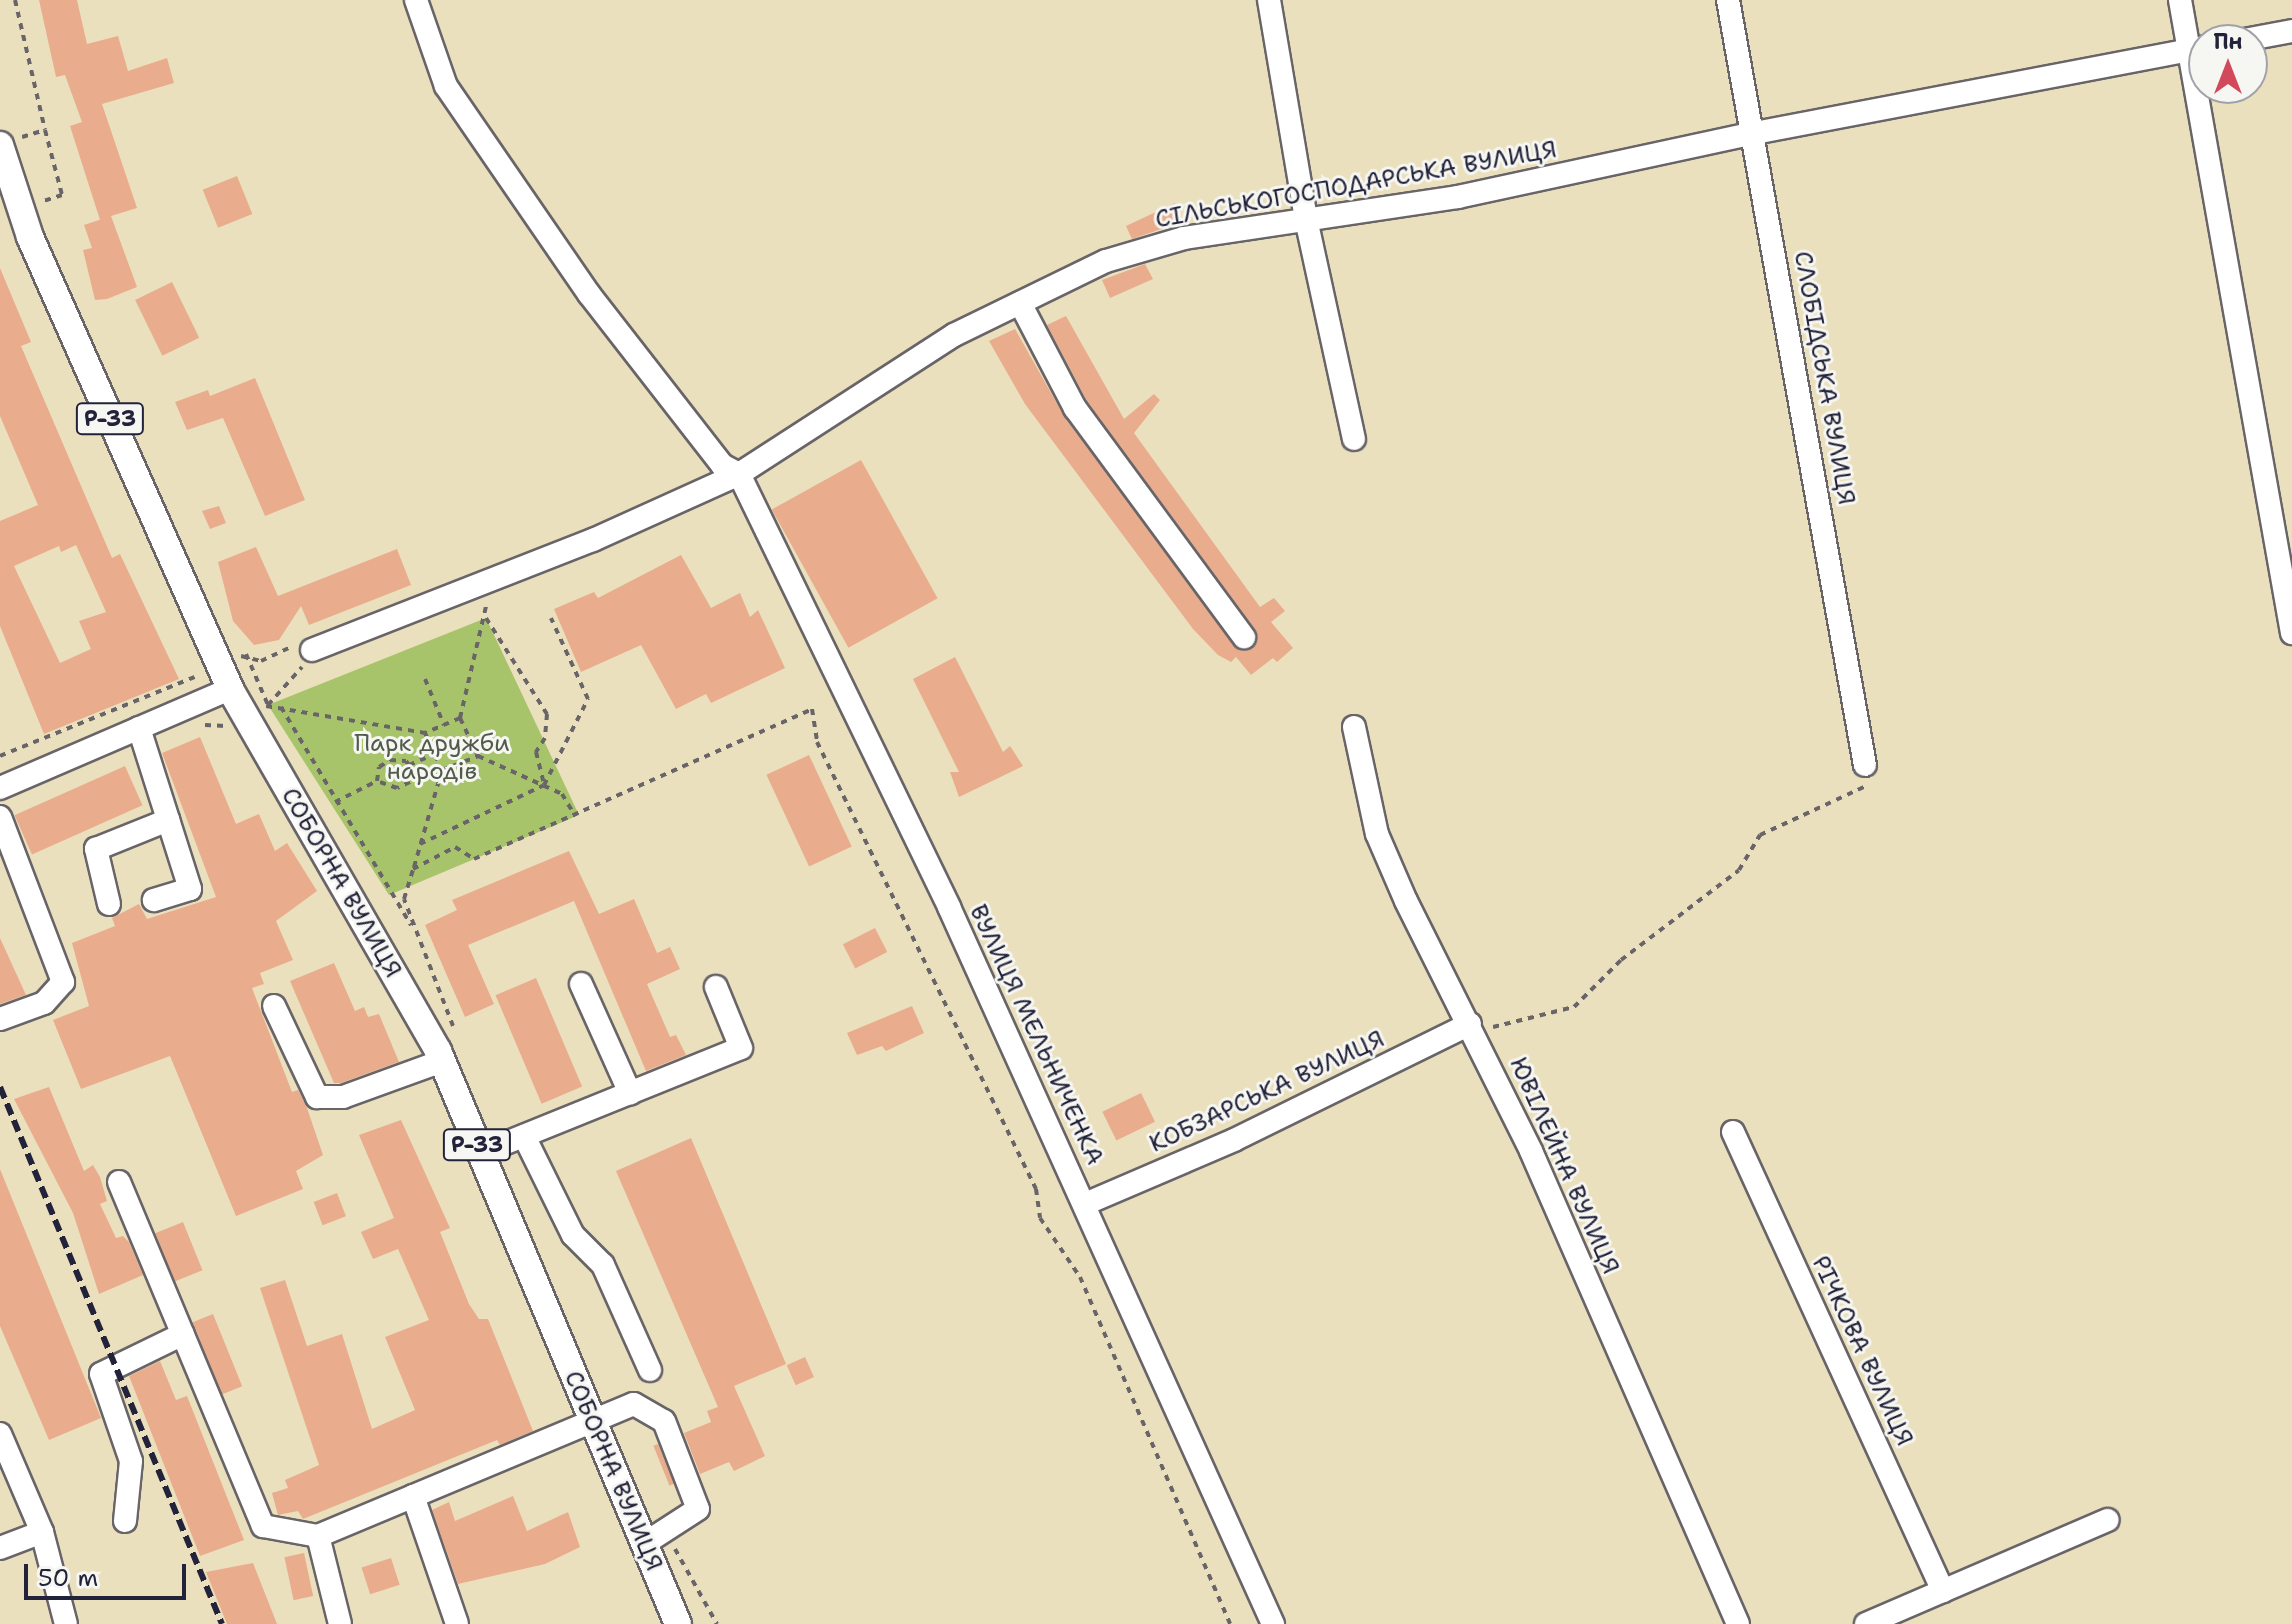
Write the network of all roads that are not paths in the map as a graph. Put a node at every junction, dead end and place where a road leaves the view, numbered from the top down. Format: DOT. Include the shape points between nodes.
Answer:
graph roads {
  1 [pos="416,0"];
  2 [pos="1269,0"];
  3 [pos="1728,0"];
  4 [pos="2180,0"];
  5 [pos="2188,24"];
  6 [pos="2292,31"];
  7 [pos="2268,36"];
  8 [pos="2188,51"];
  9 [pos="2205,104"];
  10 [pos="1755,133"];
  11 [pos="4,150"];
  12 [pos="6,187"];
  13 [pos="1306,219"];
  14 [pos="1020,303"];
  15 [pos="1354,439"];
  16 [pos="730,469"];
  17 [pos="2292,633"];
  18 [pos="1244,637"];
  19 [pos="312,650"];
  20 [pos="216,676"];
  21 [pos="1354,727"];
  22 [pos="139,728"];
  23 [pos="1865,765"];
  24 [pos="0,788"];
  25 [pos="0,817"];
  26 [pos="168,820"];
  27 [pos="154,900"];
  28 [pos="109,904"];
  29 [pos="581,984"];
  30 [pos="716,987"];
  31 [pos="274,1006"];
  32 [pos="0,1019"];
  33 [pos="1470,1024"];
  34 [pos="442,1061"];
  35 [pos="630,1093"];
  36 [pos="1733,1132"];
  37 [pos="524,1136"];
  38 [pos="481,1153"];
  39 [pos="119,1182"];
  40 [pos="1085,1204"];
  41 [pos="183,1334"];
  42 [pos="650,1370"];
  43 [pos="591,1421"];
  44 [pos="0,1434"];
  45 [pos="413,1496"];
  46 [pos="2108,1520"];
  47 [pos="125,1521"];
  48 [pos="42,1532"];
  49 [pos="318,1536"];
  50 [pos="654,1538"];
  51 [pos="0,1548"];
  52 [pos="1943,1591"];
  53 [pos="66,1624"];
  54 [pos="340,1624"];
  55 [pos="457,1624"];
  56 [pos="678,1624"];
  57 [pos="1273,1624"];
  58 [pos="1738,1624"];
  59 [pos="1866,1624"];
  1 -- 16 [label="street, ВУЛИЦЯ МЕЛЬНИЧЕНКА" via="446,86 589,294"];
  2 -- 13 [label="street"];
  3 -- 10 [label="street, СЛОБІДСЬКА ВУЛИЦЯ"];
  4 -- 5 [label="street"];
  6 -- 7 [label="street"];
  8 -- 10 [label="street, СІЛЬСЬКОГОСПОДАРСЬКА ВУЛИЦЯ"];
  9 -- 17 [label="street"];
  10 -- 13 [label="street, СІЛЬСЬКОГОСПОДАРСЬКА ВУЛИЦЯ" via="1458,197"];
  10 -- 23 [label="street, СЛОБІДСЬКА ВУЛИЦЯ"];
  11 -- 12 [label="main road, СОБОРНА ВУЛИЦЯ / Р-33"];
  12 -- 20 [label="main road, СОБОРНА ВУЛИЦЯ / Р-33"];
  13 -- 14 [label="street, СІЛЬСЬКОГОСПОДАРСЬКА ВУЛИЦЯ" via="1184,238 1132,253"];
  13 -- 15 [label="street"];
  14 -- 16 [label="street, СІЛЬСЬКОГОСПОДАРСЬКА ВУЛИЦЯ" via="954,335"];
  14 -- 18 [label="street" via="1075,408"];
  16 -- 19 [label="street, СІЛЬСЬКОГОСПОДАРСЬКА ВУЛИЦЯ" via="487,582"];
  16 -- 40 [label="street, ВУЛИЦЯ МЕЛЬНИЧЕНКА"];
  20 -- 22 [label="street"];
  20 -- 34 [label="main road, СОБОРНА ВУЛИЦЯ / Р-33" via="257,711"];
  21 -- 33 [label="street, ЮВІЛЕЙНА ВУЛИЦЯ" via="1377,834"];
  22 -- 24 [label="street"];
  22 -- 26 [label="street"];
  25 -- 32 [label="street" via="63,982 44,1003"];
  26 -- 27 [label="street" via="190,889"];
  26 -- 28 [label="street" via="96,849"];
  29 -- 35 [label="street"];
  30 -- 35 [label="street" via="741,1048"];
  31 -- 34 [label="street" via="317,1097 343,1097"];
  33 -- 40 [label="street, КОБЗАРСЬКА ВУЛИЦЯ" via="1234,1140"];
  33 -- 58 [label="street, ЮВІЛЕЙНА ВУЛИЦЯ"];
  34 -- 38 [label="main road, СОБОРНА ВУЛИЦЯ / Р-33"];
  35 -- 37 [label="street"];
  36 -- 52 [label="street, РІЧКОВА ВУЛИЦЯ"];
  37 -- 38 [label="street"];
  37 -- 42 [label="street" via="573,1235 603,1265"];
  38 -- 43 [label="main road, СОБОРНА ВУЛИЦЯ / Р-33"];
  39 -- 41 [label="street"];
  40 -- 57 [label="street, ВУЛИЦЯ МЕЛЬНИЧЕНКА"];
  41 -- 47 [label="street" via="101,1374 131,1461"];
  41 -- 49 [label="street" via="263,1526"];
  43 -- 45 [label="street"];
  43 -- 50 [label="main road, СОБОРНА ВУЛИЦЯ / Р-33"];
  43 -- 50 [label="street" via="634,1404 664,1421 698,1509"];
  44 -- 48 [label="street"];
  45 -- 49 [label="street"];
  45 -- 55 [label="street"];
  46 -- 52 [label="street"];
  48 -- 51 [label="street"];
  48 -- 53 [label="street"];
  49 -- 54 [label="street"];
  50 -- 56 [label="main road, СОБОРНА ВУЛИЦЯ / Р-33"];
  52 -- 59 [label="street"];
}
